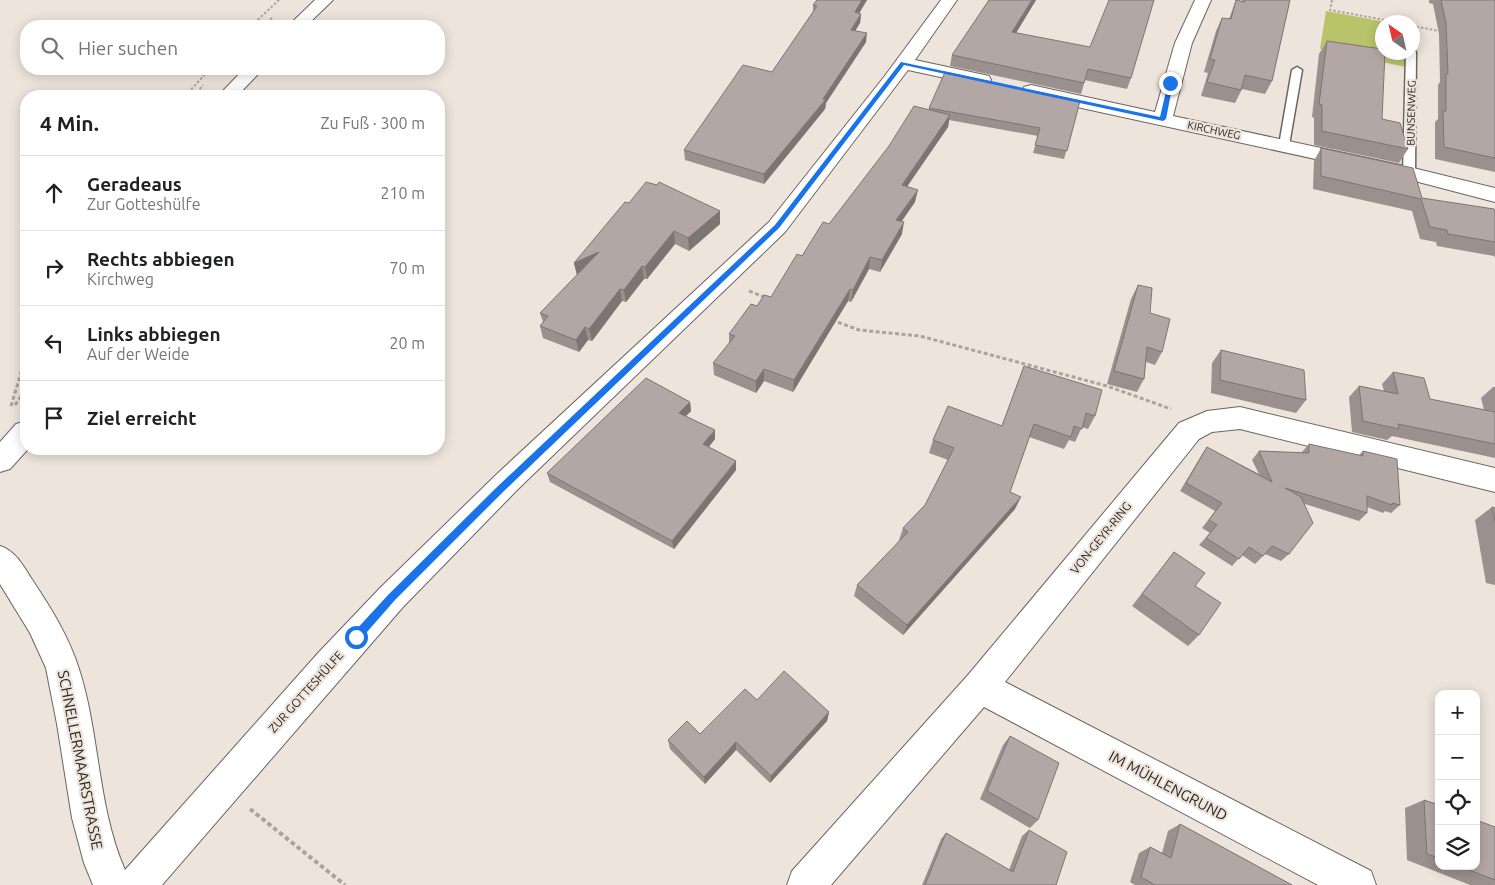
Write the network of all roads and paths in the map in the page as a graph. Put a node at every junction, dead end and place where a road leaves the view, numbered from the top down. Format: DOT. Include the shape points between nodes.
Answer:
graph roads {
  1 [pos="279,0"];
  2 [pos="325,0"];
  3 [pos="949,0"];
  4 [pos="1203,0"];
  5 [pos="1332,0"];
  6 [pos="1375,18"];
  7 [pos="257,20"];
  8 [pos="303,20"];
  9 [pos="1420,27"];
  10 [pos="1440,31"];
  11 [pos="1411,60"];
  12 [pos="903,63"];
  13 [pos="1297,70"];
  14 [pos="204,75"];
  15 [pos="248,75"];
  16 [pos="191,90"];
  17 [pos="233,90"];
  18 [pos="1163,119"];
  19 [pos="1284,145"];
  20 [pos="1409,173"];
  21 [pos="1495,195"];
  22 [pos="720,281"];
  23 [pos="776,301"];
  24 [pos="822,317"];
  25 [pos="20,372"];
  26 [pos="18,422"];
  27 [pos="1207,422"];
  28 [pos="0,461"];
  29 [pos="1495,480"];
  30 [pos="0,559"];
  31 [pos="980,686"];
  32 [pos="221,787"];
  33 [pos="112,885"];
  34 [pos="137,885"];
  35 [pos="345,885"];
  36 [pos="806,885"];
  37 [pos="1357,885"];
  1 -- 7 [label="path"];
  2 -- 8 [label="street"];
  3 -- 12 [label="street, ZUR GOTTESHÜLFE"];
  4 -- 18 [label="street" via="1189,25 1170,83"];
  5 -- 6 [label="path" via="1330,10"];
  9 -- 10 [label="path"];
  11 -- 20 [label="lane, BUNSENWEG"];
  12 -- 18 [label="street, KIRCHWEG"];
  12 -- 22 [label="street, ZUR GOTTESHÜLFE" via="777,227"];
  13 -- 19 [label="lane"];
  14 -- 16 [label="path"];
  15 -- 17 [label="street"];
  18 -- 19 [label="street, KIRCHWEG"];
  19 -- 20 [label="street, KIRCHWEG"];
  20 -- 21 [label="street, KIRCHWEG"];
  22 -- 23 [label="path"];
  22 -- 32 [label="street, ZUR GOTTESHÜLFE" via="499,490 399,591"];
  24 -- 27 [label="path" via="859,330 920,336 1089,381"];
  25 -- 26 [label="path" via="14,387"];
  26 -- 28 [label="street"];
  27 -- 29 [label="street, VON-GEYR-RING" via="1240,418"];
  27 -- 31 [label="street, VON-GEYR-RING" via="1189,431"];
  30 -- 33 [label="street, SCHNELLERMAARSTRASSE" via="30,600 61,665 74,718 87,809 100,862"];
  31 -- 36 [label="street, VON-GEYR-RING"];
  31 -- 37 [label="street, IM MÜHLENGRUND"];
  32 -- 34 [label="street, ZUR GOTTESHÜLFE"];
  32 -- 35 [label="path"];
}
